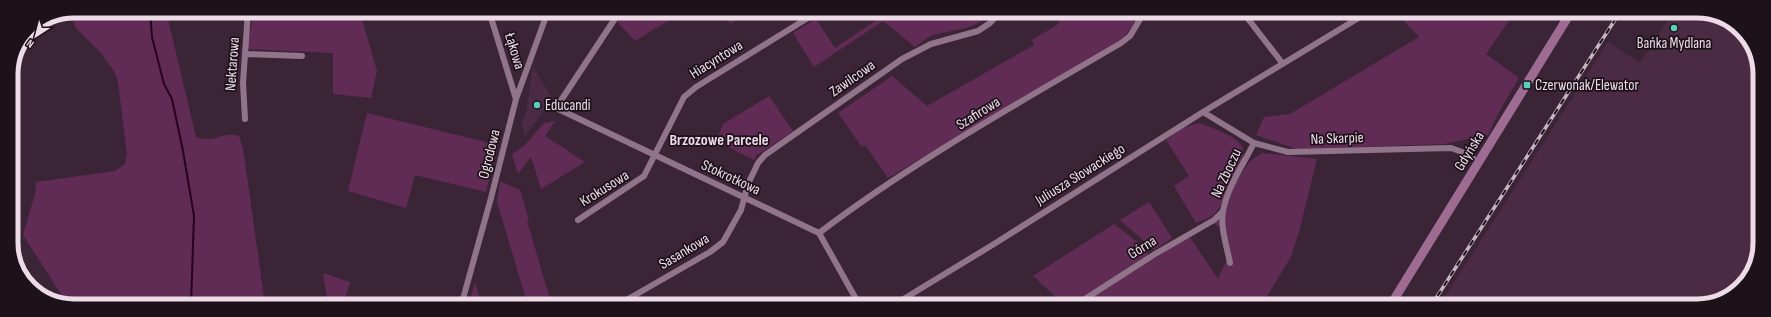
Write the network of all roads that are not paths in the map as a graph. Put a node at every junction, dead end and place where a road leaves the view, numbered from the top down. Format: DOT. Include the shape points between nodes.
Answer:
graph roads {
  1 [pos="248,18"];
  2 [pos="491,18"];
  3 [pos="545,18"];
  4 [pos="615,18"];
  5 [pos="808,18"];
  6 [pos="995,18"];
  7 [pos="1141,18"];
  8 [pos="1247,18"];
  9 [pos="1360,18"];
  10 [pos="1567,18"];
  11 [pos="246,54"];
  12 [pos="302,56"];
  13 [pos="1283,64"];
  14 [pos="516,99"];
  15 [pos="1203,112"];
  16 [pos="245,119"];
  17 [pos="1254,143"];
  18 [pos="655,156"];
  19 [pos="1479,162"];
  20 [pos="744,197"];
  21 [pos="1223,211"];
  22 [pos="578,220"];
  23 [pos="819,233"];
  24 [pos="1230,263"];
  25 [pos="463,299"];
  26 [pos="628,299"];
  27 [pos="856,299"];
  28 [pos="904,299"];
  29 [pos="1085,299"];
  30 [pos="1394,299"];
  1 -- 11 [label="street, Nektarowa"];
  2 -- 14 [label="street, Łąkowa"];
  3 -- 14 [label="street, Ogrodowa"];
  4 -- 18 [label="street, Stokrotkowa" via="556,108"];
  5 -- 18 [label="street, Hiacyntowa" via="696,86 684,97"];
  6 -- 20 [label="street, Zawilcowa" via="978,31 931,44 902,60 766,155 758,163"];
  7 -- 23 [label="street, Szafirowa" via="1130,36 1121,43 998,115 864,199"];
  8 -- 13 [label="street"];
  9 -- 13 [label="street, Juliusza Słowackiego"];
  10 -- 19 [label="main road, Gdyńska"];
  11 -- 12 [label="street"];
  11 -- 16 [label="street, Nektarowa" via="243,91"];
  13 -- 15 [label="street, Juliusza Słowackiego"];
  14 -- 25 [label="street, Ogrodowa" via="492,198"];
  15 -- 17 [label="street, Na Skarpie"];
  15 -- 28 [label="street, Juliusza Słowackiego"];
  17 -- 19 [label="street, Na Skarpie" via="1277,150 1299,152 1451,148"];
  17 -- 21 [label="street, Na Zboczu" via="1230,190"];
  18 -- 20 [label="street, Stokrotkowa"];
  18 -- 22 [label="street, Krokusowa" via="638,182"];
  19 -- 30 [label="main road, Gdyńska"];
  20 -- 23 [label="street, Stokrotkowa"];
  20 -- 26 [label="street, Sasankowa" via="741,210 723,242"];
  21 -- 24 [label="street, Na Zboczu"];
  21 -- 29 [label="street, Górna" via="1214,220"];
  23 -- 27 [label="street"];
}
